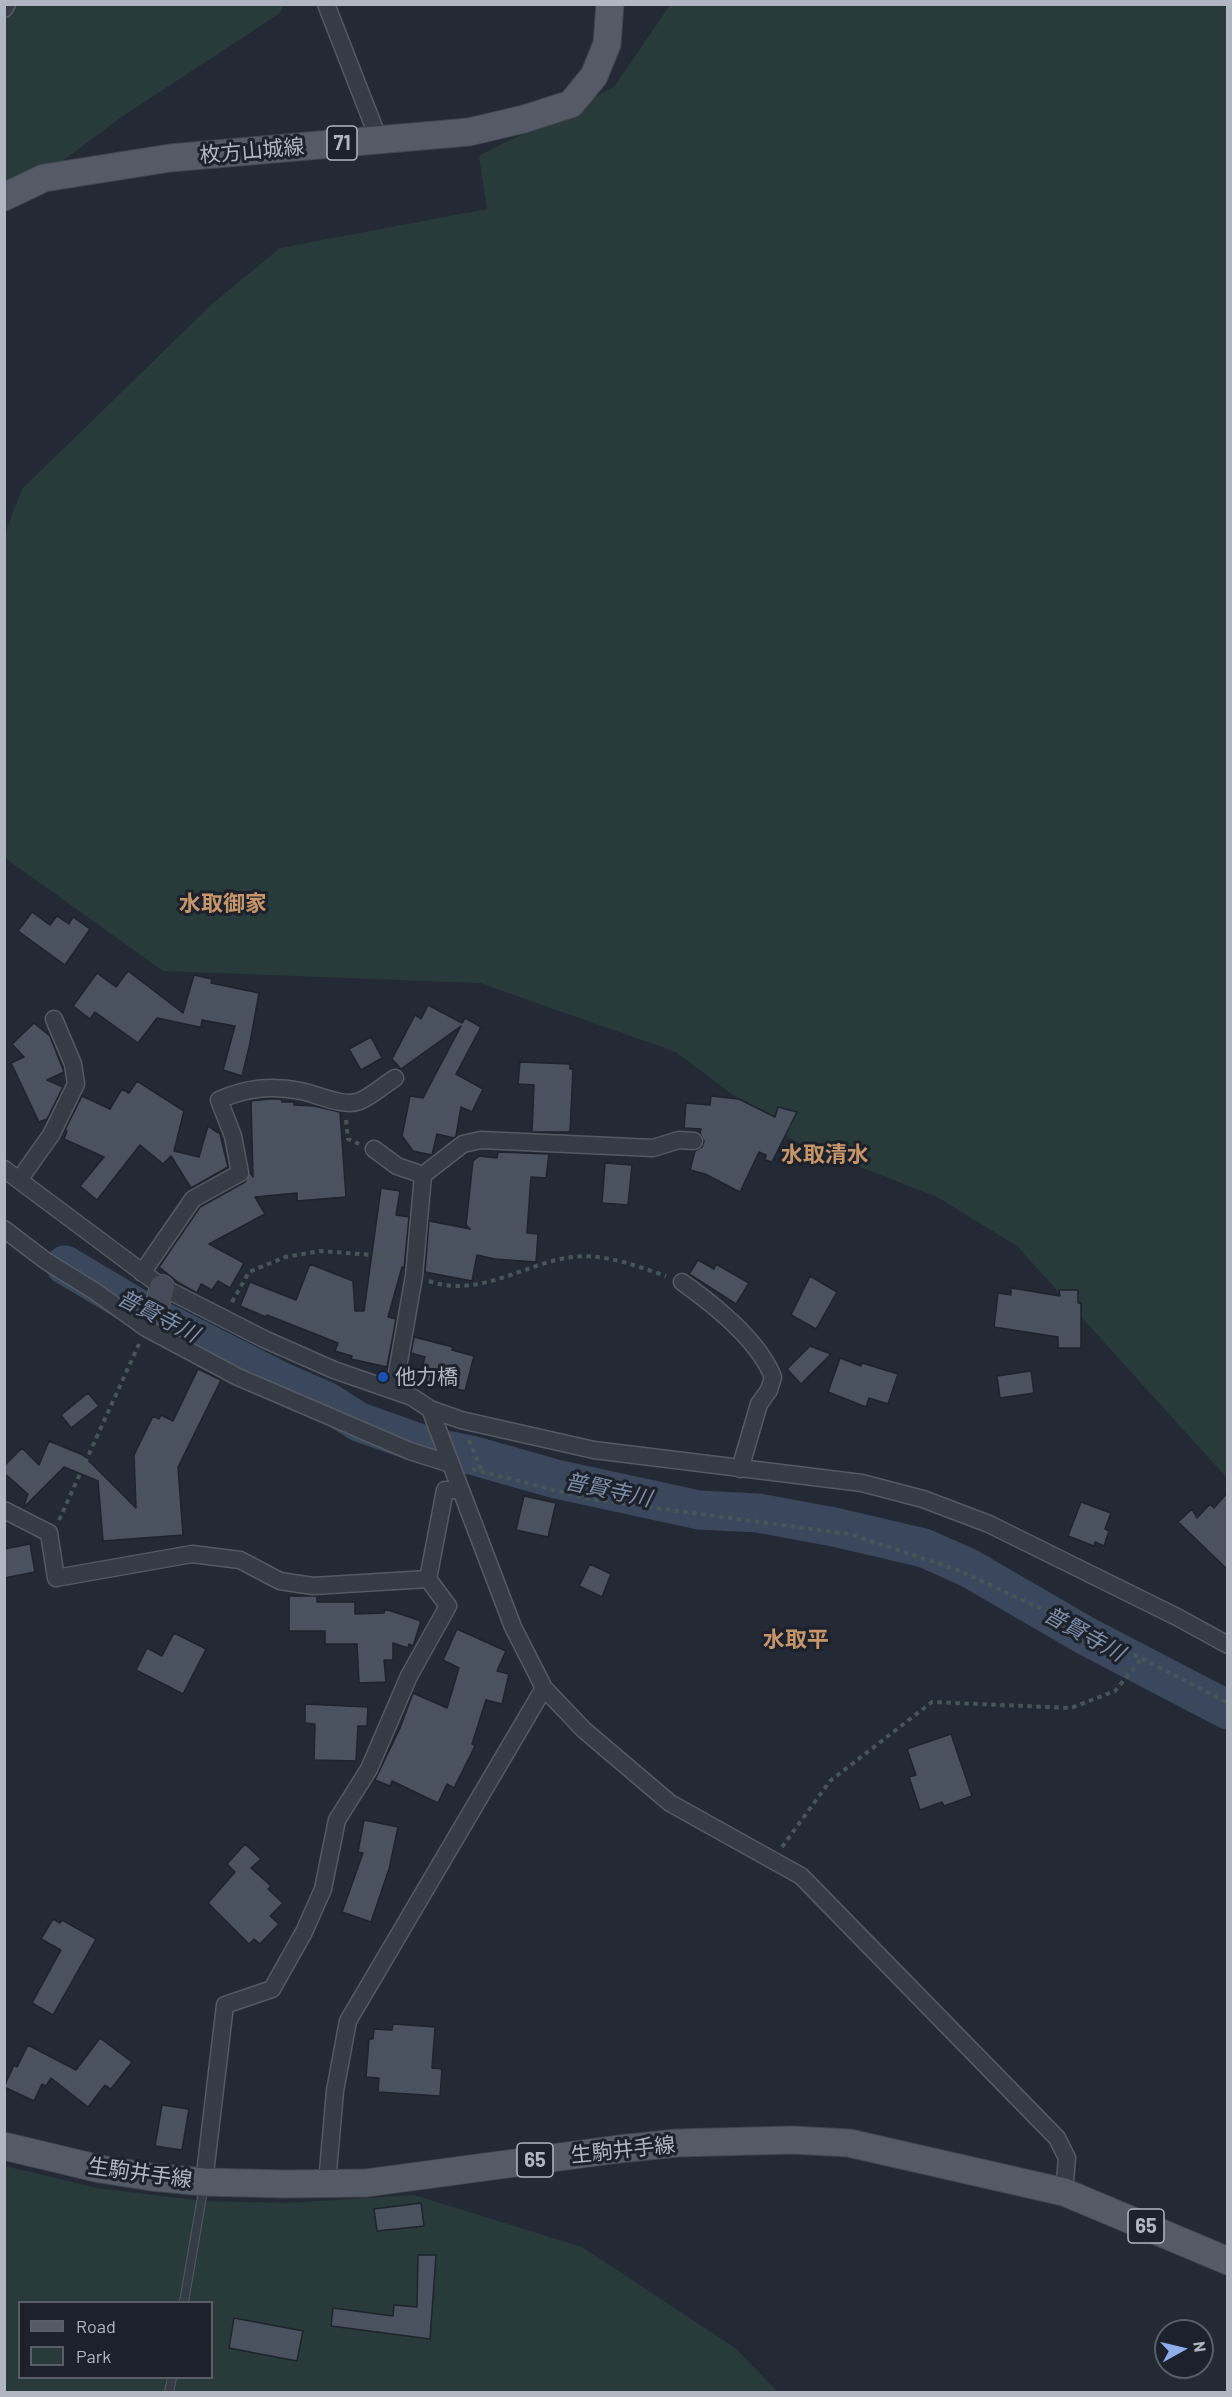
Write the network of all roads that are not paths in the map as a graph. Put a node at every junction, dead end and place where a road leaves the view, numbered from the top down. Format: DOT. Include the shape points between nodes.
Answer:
graph roads {
  1 [pos="7,4"];
  2 [pos="326,4"];
  3 [pos="610,4"];
  4 [pos="4,9"];
  5 [pos="379,140"];
  6 [pos="4,197"];
  7 [pos="54,1019"];
  8 [pos="395,1078"];
  9 [pos="694,1141"];
  10 [pos="374,1149"];
  11 [pos="4,1169"];
  12 [pos="423,1175"];
  13 [pos="19,1180"];
  14 [pos="4,1229"];
  15 [pos="142,1273"];
  16 [pos="682,1282"];
  17 [pos="393,1390"];
  18 [pos="430,1409"];
  19 [pos="450,1460"];
  20 [pos="740,1469"];
  21 [pos="461,1490"];
  22 [pos="4,1510"];
  23 [pos="428,1579"];
  24 [pos="1227,1645"];
  25 [pos="544,1688"];
  26 [pos="8,2151"];
  27 [pos="204,2182"];
  28 [pos="327,2183"];
  29 [pos="1064,2192"];
  30 [pos="1227,2261"];
  31 [pos="184,2301"];
  1 -- 4 [label="street"];
  2 -- 5 [label="street"];
  3 -- 5 [label="main road, 枚方山城線 / 71" via="607,44 594,76 571,104 469,132"];
  5 -- 6 [label="main road, 枚方山城線 / 71" via="170,158 44,178"];
  7 -- 13 [label="street" via="73,1064 76,1084 51,1135"];
  8 -- 15 [label="street" via="358,1103 270,1088 240,1091 219,1100 234,1136 240,1173 193,1199"];
  9 -- 12 [label="street" via="679,1140 653,1148 481,1140 463,1144"];
  10 -- 12 [label="street" via="397,1166"];
  11 -- 13 [label="street"];
  12 -- 17 [label="street" via="414,1276"];
  13 -- 15 [label="street"];
  14 -- 19 [label="street" via="146,1328 238,1377 410,1450"];
  15 -- 17 [label="street" via="160,1294 223,1318 334,1370"];
  16 -- 20 [label="street" via="715,1305 770,1367 773,1377 759,1404"];
  17 -- 18 [label="street"];
  18 -- 19 [label="street"];
  18 -- 20 [label="street" via="461,1420 594,1450"];
  19 -- 21 [label="street"];
  20 -- 24 [label="street" via="861,1483 923,1499 989,1524"];
  21 -- 23 [label="street" via="445,1490"];
  21 -- 25 [label="street" via="513,1627"];
  22 -- 23 [label="street" via="49,1533 56,1578 192,1554 240,1560 280,1581 313,1586"];
  23 -- 27 [label="street" via="448,1606 409,1676 369,1770 337,1820 323,1888 304,1932 272,1989 225,2005"];
  25 -- 28 [label="street" via="348,2021 335,2091"];
  25 -- 29 [label="street" via="584,1730 670,1803 801,1876 1058,2138 1067,2158"];
  26 -- 27 [label="main road, 生駒井手線 / 65" via="100,2169"];
  27 -- 28 [label="main road, 生駒井手線 / 65"];
  27 -- 31 [label="lane"];
  28 -- 29 [label="main road, 生駒井手線 / 65" via="366,2183 677,2143 792,2140 849,2143"];
  29 -- 30 [label="main road, 生駒井手線 / 65"];
}
